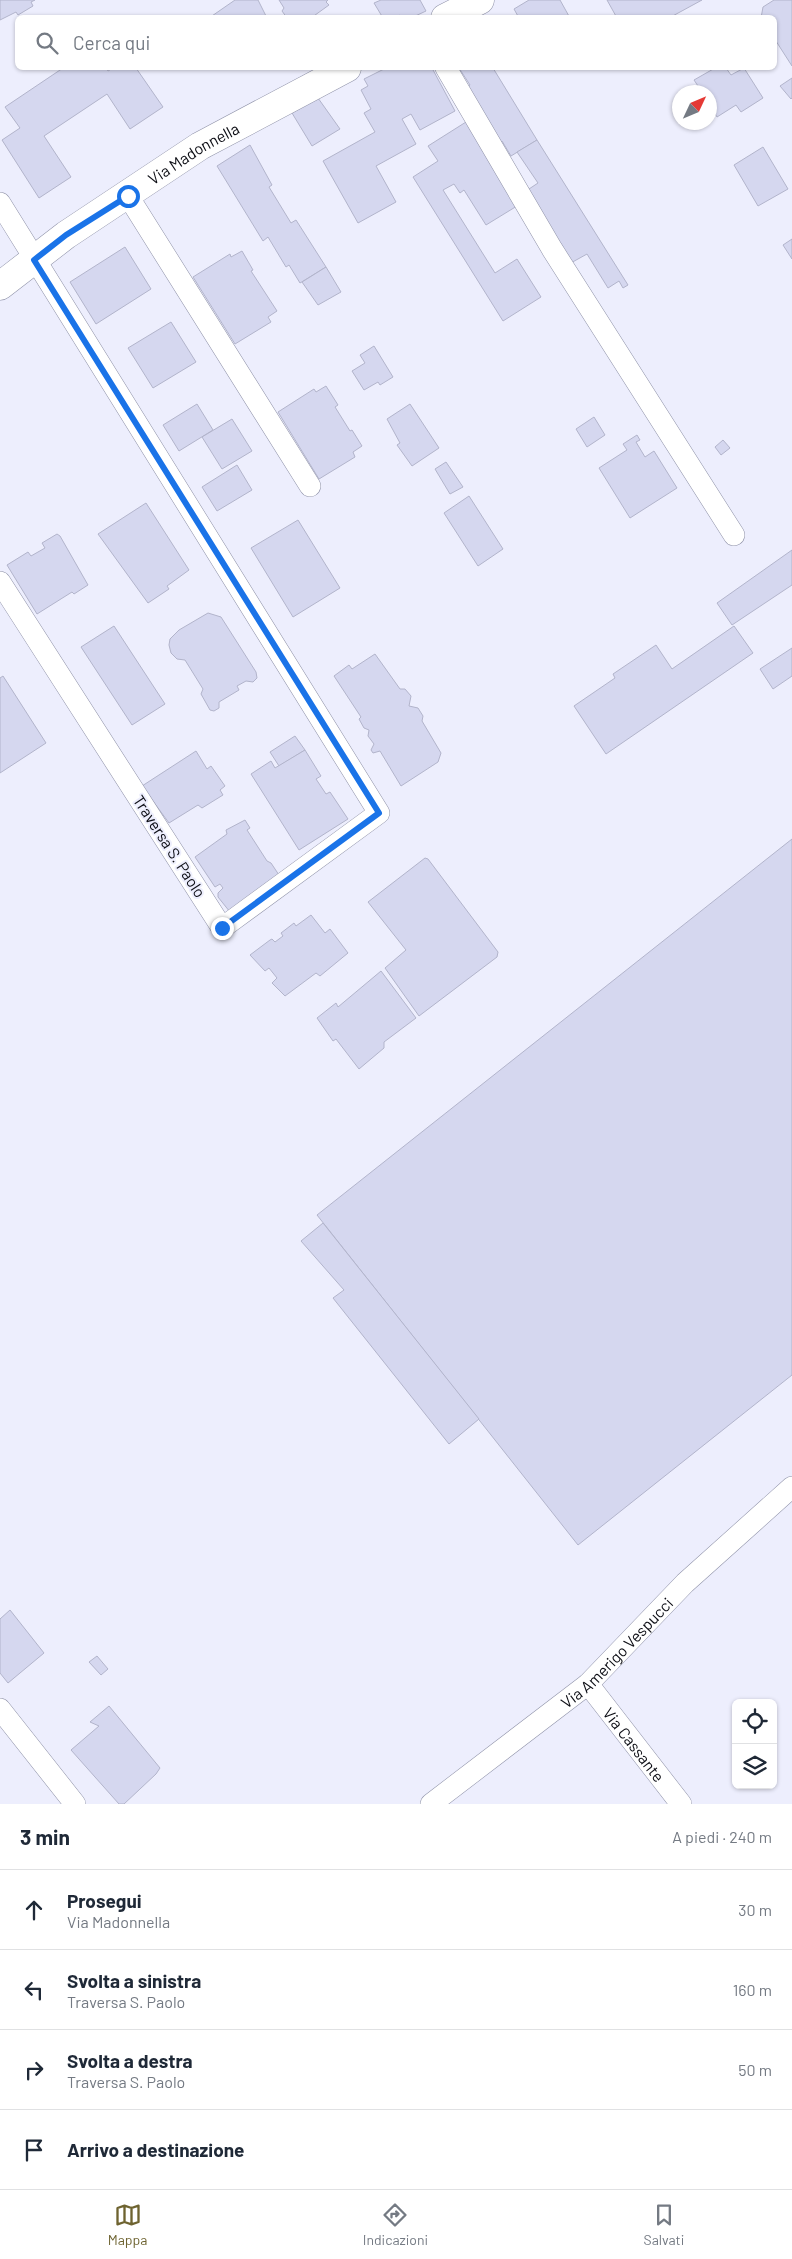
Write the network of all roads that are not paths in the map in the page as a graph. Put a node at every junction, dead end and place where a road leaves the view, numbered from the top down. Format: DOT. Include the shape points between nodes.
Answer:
graph roads {
  1 [pos="480,0"];
  2 [pos="451,15"];
  3 [pos="343,70"];
  4 [pos="447,70"];
  5 [pos="128,196"];
  6 [pos="0,203"];
  7 [pos="34,260"];
  8 [pos="0,286"];
  9 [pos="310,486"];
  10 [pos="734,536"];
  11 [pos="0,582"];
  12 [pos="792,1488"];
  13 [pos="588,1684"];
  14 [pos="0,1709"];
  15 [pos="75,1804"];
  16 [pos="431,1804"];
  17 [pos="681,1804"];
  1 -- 2 [label="street"];
  3 -- 5 [label="street, Via Madonnella" via="200,146"];
  4 -- 10 [label="street" via="552,249"];
  5 -- 7 [label="street, Via Madonnella" via="66,235"];
  5 -- 9 [label="street"];
  6 -- 7 [label="street"];
  7 -- 8 [label="street, Via Madonnella"];
  7 -- 11 [label="street, Traversa S. Paolo" via="379,813 222,928"];
  12 -- 13 [label="street, Via Amerigo Vespucci" via="685,1583"];
  13 -- 16 [label="street, Via Amerigo Vespucci"];
  13 -- 17 [label="street, Via Cassante"];
  14 -- 15 [label="street"];
}
